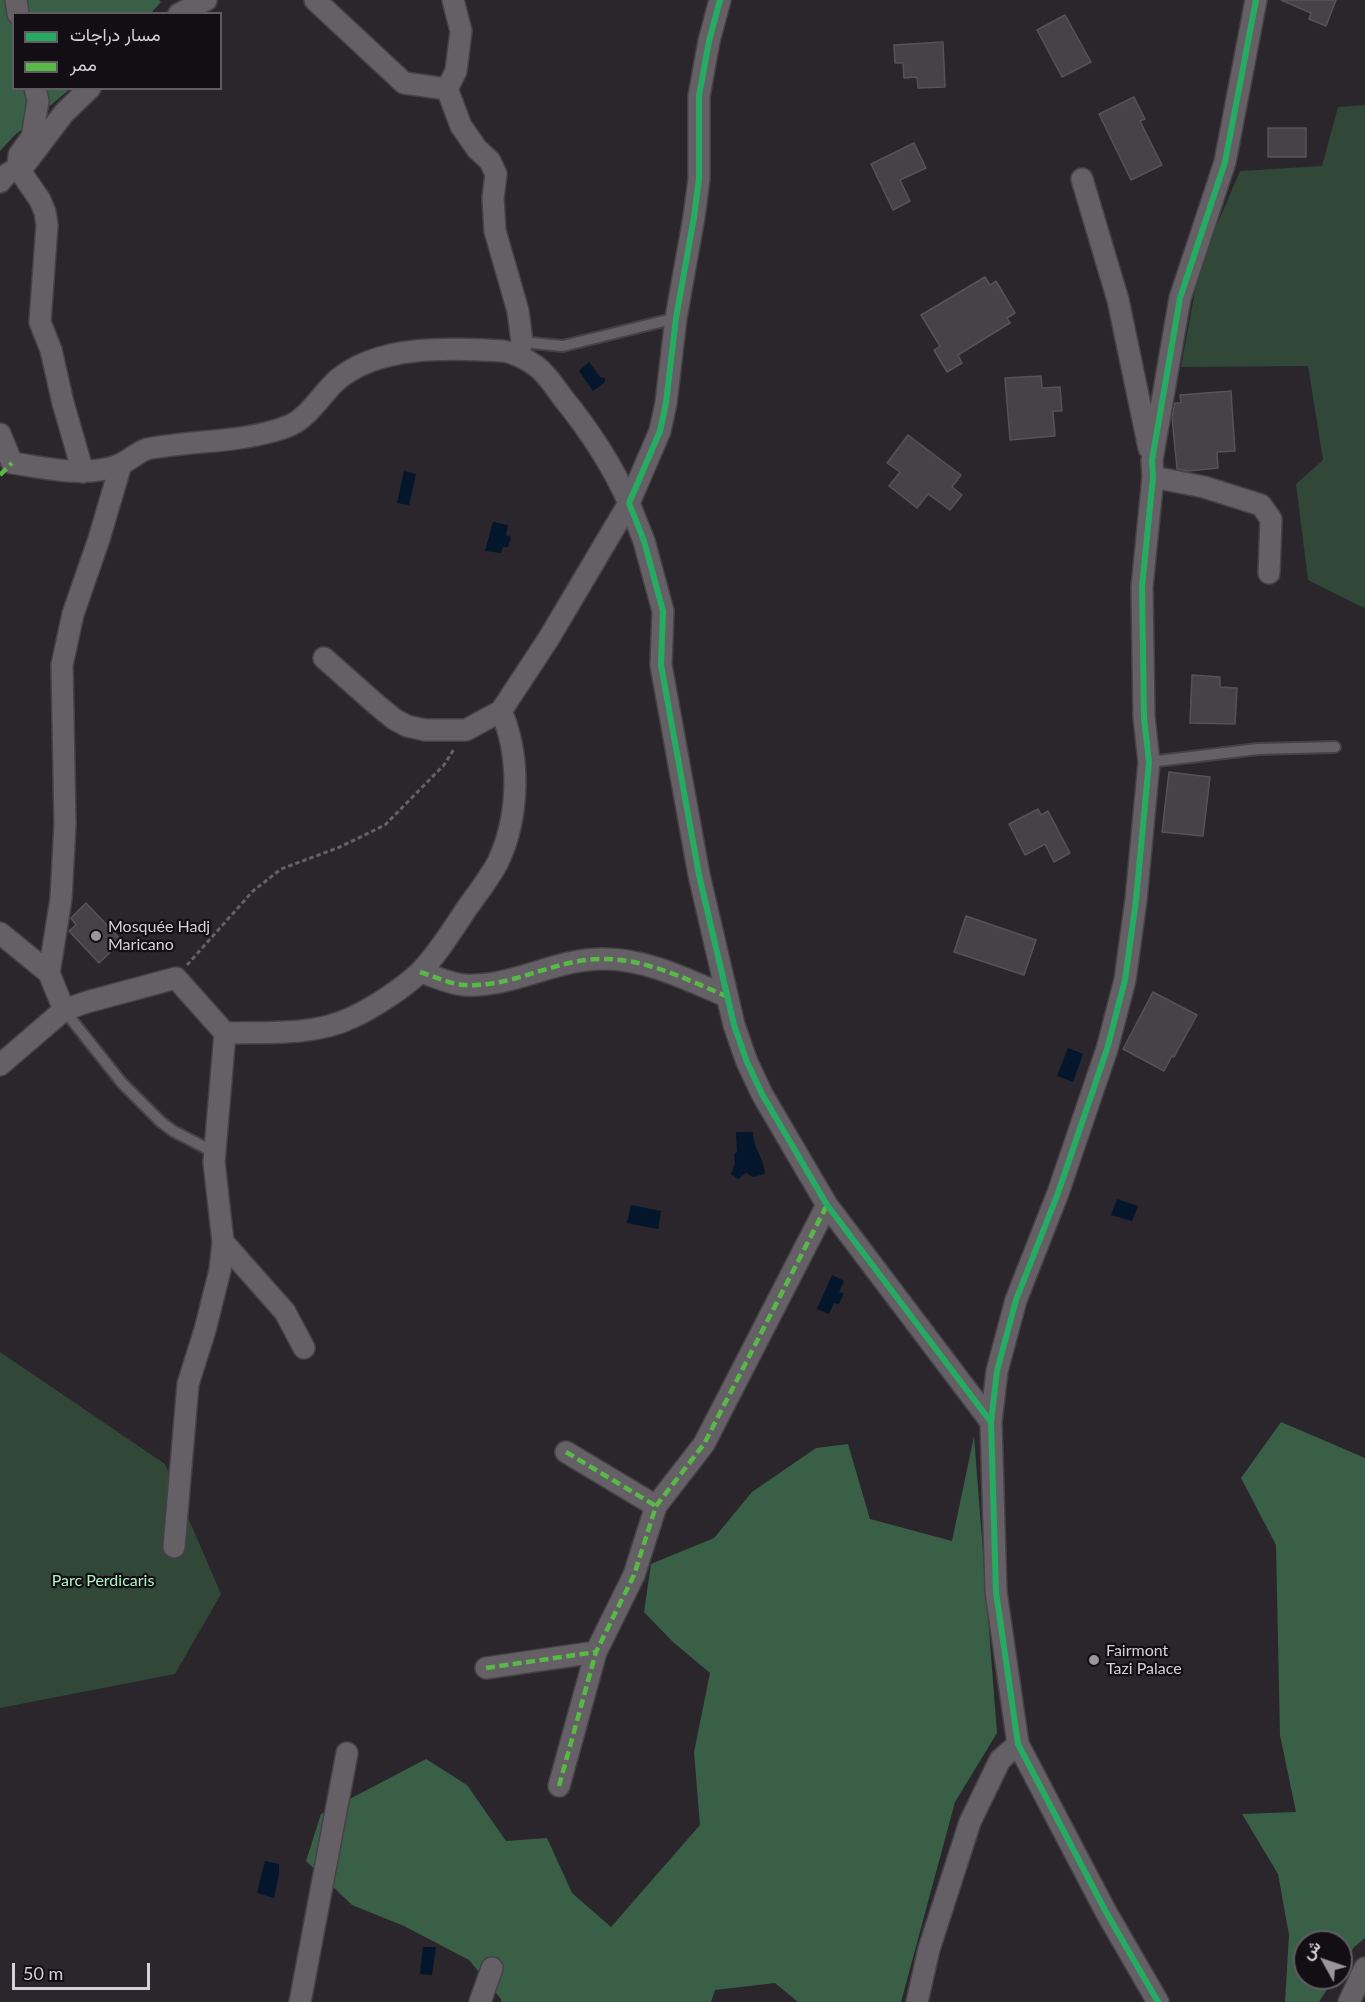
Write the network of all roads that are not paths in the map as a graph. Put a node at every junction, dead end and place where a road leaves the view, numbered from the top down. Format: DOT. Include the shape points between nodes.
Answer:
graph roads {
  1 [pos="206,0"];
  2 [pos="315,0"];
  3 [pos="453,0"];
  4 [pos="720,0"];
  5 [pos="1256,0"];
  6 [pos="182,12"];
  7 [pos="447,89"];
  8 [pos="35,90"];
  9 [pos="88,90"];
  10 [pos="18,168"];
  11 [pos="1082,179"];
  12 [pos="0,182"];
  13 [pos="676,318"];
  14 [pos="520,349"];
  15 [pos="0,434"];
  16 [pos="121,464"];
  17 [pos="1153,468"];
  18 [pos="6,469"];
  19 [pos="83,472"];
  20 [pos="629,503"];
  21 [pos="1269,573"];
  22 [pos="324,658"];
  23 [pos="501,711"];
  24 [pos="1335,747"];
  25 [pos="1149,762"];
  26 [pos="0,933"];
  27 [pos="420,972"];
  28 [pos="49,974"];
  29 [pos="726,996"];
  30 [pos="64,1010"];
  31 [pos="225,1033"];
  32 [pos="0,1065"];
  33 [pos="214,1162"];
  34 [pos="827,1205"];
  35 [pos="223,1242"];
  36 [pos="304,1348"];
  37 [pos="991,1422"];
  38 [pos="566,1452"];
  39 [pos="656,1506"];
  40 [pos="174,1547"];
  41 [pos="596,1652"];
  42 [pos="486,1668"];
  43 [pos="1018,1744"];
  44 [pos="347,1753"];
  45 [pos="559,1786"];
  46 [pos="492,1968"];
  47 [pos="1365,1968"];
  48 [pos="300,2002"];
  49 [pos="480,2002"];
  50 [pos="917,2002"];
  51 [pos="1158,2002"];
  52 [pos="1349,2002"];
  1 -- 6 [label="street"];
  2 -- 7 [label="street" via="404,83"];
  3 -- 7 [label="street" via="461,31 456,71"];
  4 -- 13 [label="street" via="699,96 699,179"];
  5 -- 17 [label="street" via="1225,162 1180,298"];
  7 -- 14 [label="street" via="460,126 496,174 495,231 518,310"];
  8 -- 10 [label="street" via="38,101 32,137 19,155"];
  9 -- 10 [label="street"];
  10 -- 12 [label="street"];
  10 -- 19 [label="street" via="45,212 40,322"];
  11 -- 17 [label="street" via="1118,300"];
  13 -- 14 [label="lane" via="563,346"];
  13 -- 20 [label="street" via="660,430"];
  14 -- 16 [label="street" via="417,351 377,358 337,381 288,427 257,435 147,449"];
  14 -- 20 [label="street" via="570,406 608,459"];
  15 -- 18 [label="street"];
  16 -- 19 [label="street"];
  16 -- 28 [label="street" via="73,614 62,665 65,824 61,899"];
  17 -- 21 [label="street" via="1261,505 1271,519"];
  17 -- 25 [label="street" via="1142,587 1144,717"];
  18 -- 19 [label="street"];
  20 -- 23 [label="street" via="572,602"];
  20 -- 29 [label="street" via="663,611 661,665 699,875"];
  22 -- 23 [label="street" via="393,719 407,726 466,730"];
  23 -- 27 [label="street" via="510,738 514,778 514,806 508,833 497,862"];
  24 -- 25 [label="lane" via="1258,749"];
  25 -- 37 [label="street" via="1125,980 1107,1049 1016,1300 997,1371"];
  26 -- 28 [label="street"];
  27 -- 29 [label="street" via="463,985 492,983 603,958 631,961 675,974"];
  27 -- 31 [label="street" via="350,1019 329,1026"];
  28 -- 30 [label="street"];
  29 -- 34 [label="street" via="740,1044 762,1094"];
  30 -- 31 [label="street" via="176,978"];
  30 -- 32 [label="street"];
  30 -- 33 [label="lane" via="122,1083 161,1122 208,1149"];
  31 -- 33 [label="street"];
  33 -- 35 [label="street"];
  34 -- 37 [label="street"];
  34 -- 39 [label="street" via="704,1444"];
  35 -- 36 [label="street" via="285,1311"];
  35 -- 40 [label="street" via="215,1290 188,1384"];
  37 -- 43 [label="street" via="996,1592"];
  38 -- 39 [label="street"];
  39 -- 41 [label="street" via="634,1575"];
  41 -- 42 [label="street"];
  41 -- 45 [label="street"];
  43 -- 50 [label="street" via="1000,1760 970,1822 929,1949"];
  43 -- 51 [label="street"];
  44 -- 48 [label="street"];
  46 -- 49 [label="street"];
  47 -- 52 [label="street"];
}
